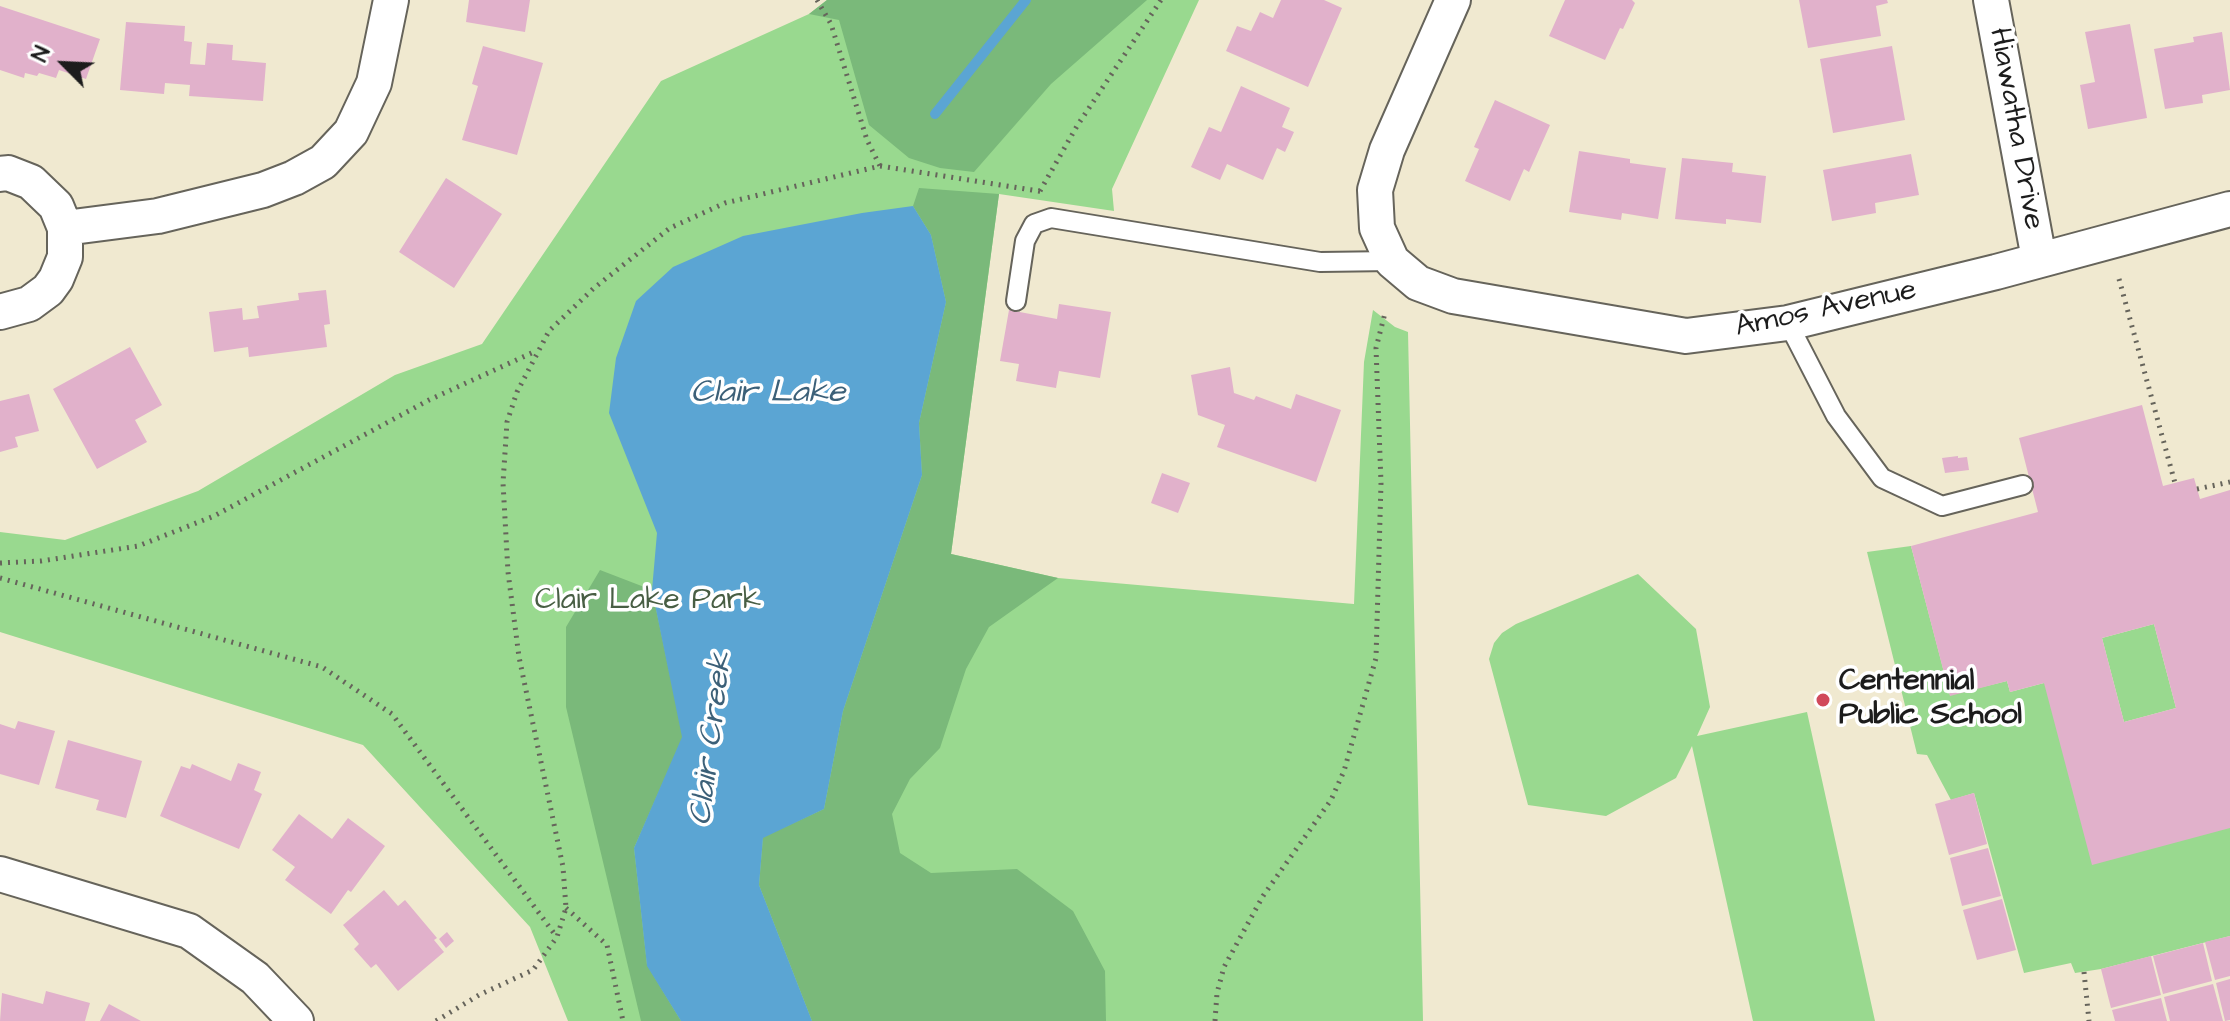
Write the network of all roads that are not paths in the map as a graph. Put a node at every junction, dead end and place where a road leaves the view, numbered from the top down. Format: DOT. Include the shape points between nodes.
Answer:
graph roads {
  1 [pos="391,0"];
  2 [pos="1453,0"];
  3 [pos="1991,0"];
  4 [pos="0,174"];
  5 [pos="2230,209"];
  6 [pos="65,228"];
  7 [pos="2039,259"];
  8 [pos="1392,261"];
  9 [pos="1016,301"];
  10 [pos="0,312"];
  11 [pos="1788,323"];
  12 [pos="2023,485"];
  13 [pos="0,874"];
  14 [pos="296,1021"];
  1 -- 6 [label="street" via="374,83 351,132 323,162 263,190 158,216"];
  2 -- 8 [label="street" via="1387,150 1375,190 1377,228"];
  3 -- 7 [label="street, Hiawatha Drive"];
  4 -- 6 [label="street" via="31,182 56,206"];
  5 -- 7 [label="street, Amos Avenue"];
  6 -- 10 [label="street" via="65,257 48,290 29,304"];
  7 -- 11 [label="street, Amos Avenue"];
  8 -- 9 [label="lane" via="1320,262 1051,218 1034,224 1025,241"];
  8 -- 11 [label="street, Amos Avenue" via="1418,283 1453,296 1686,336"];
  11 -- 12 [label="lane" via="1836,416 1882,478 1942,506"];
  13 -- 14 [label="street" via="189,931 255,978"];
}
